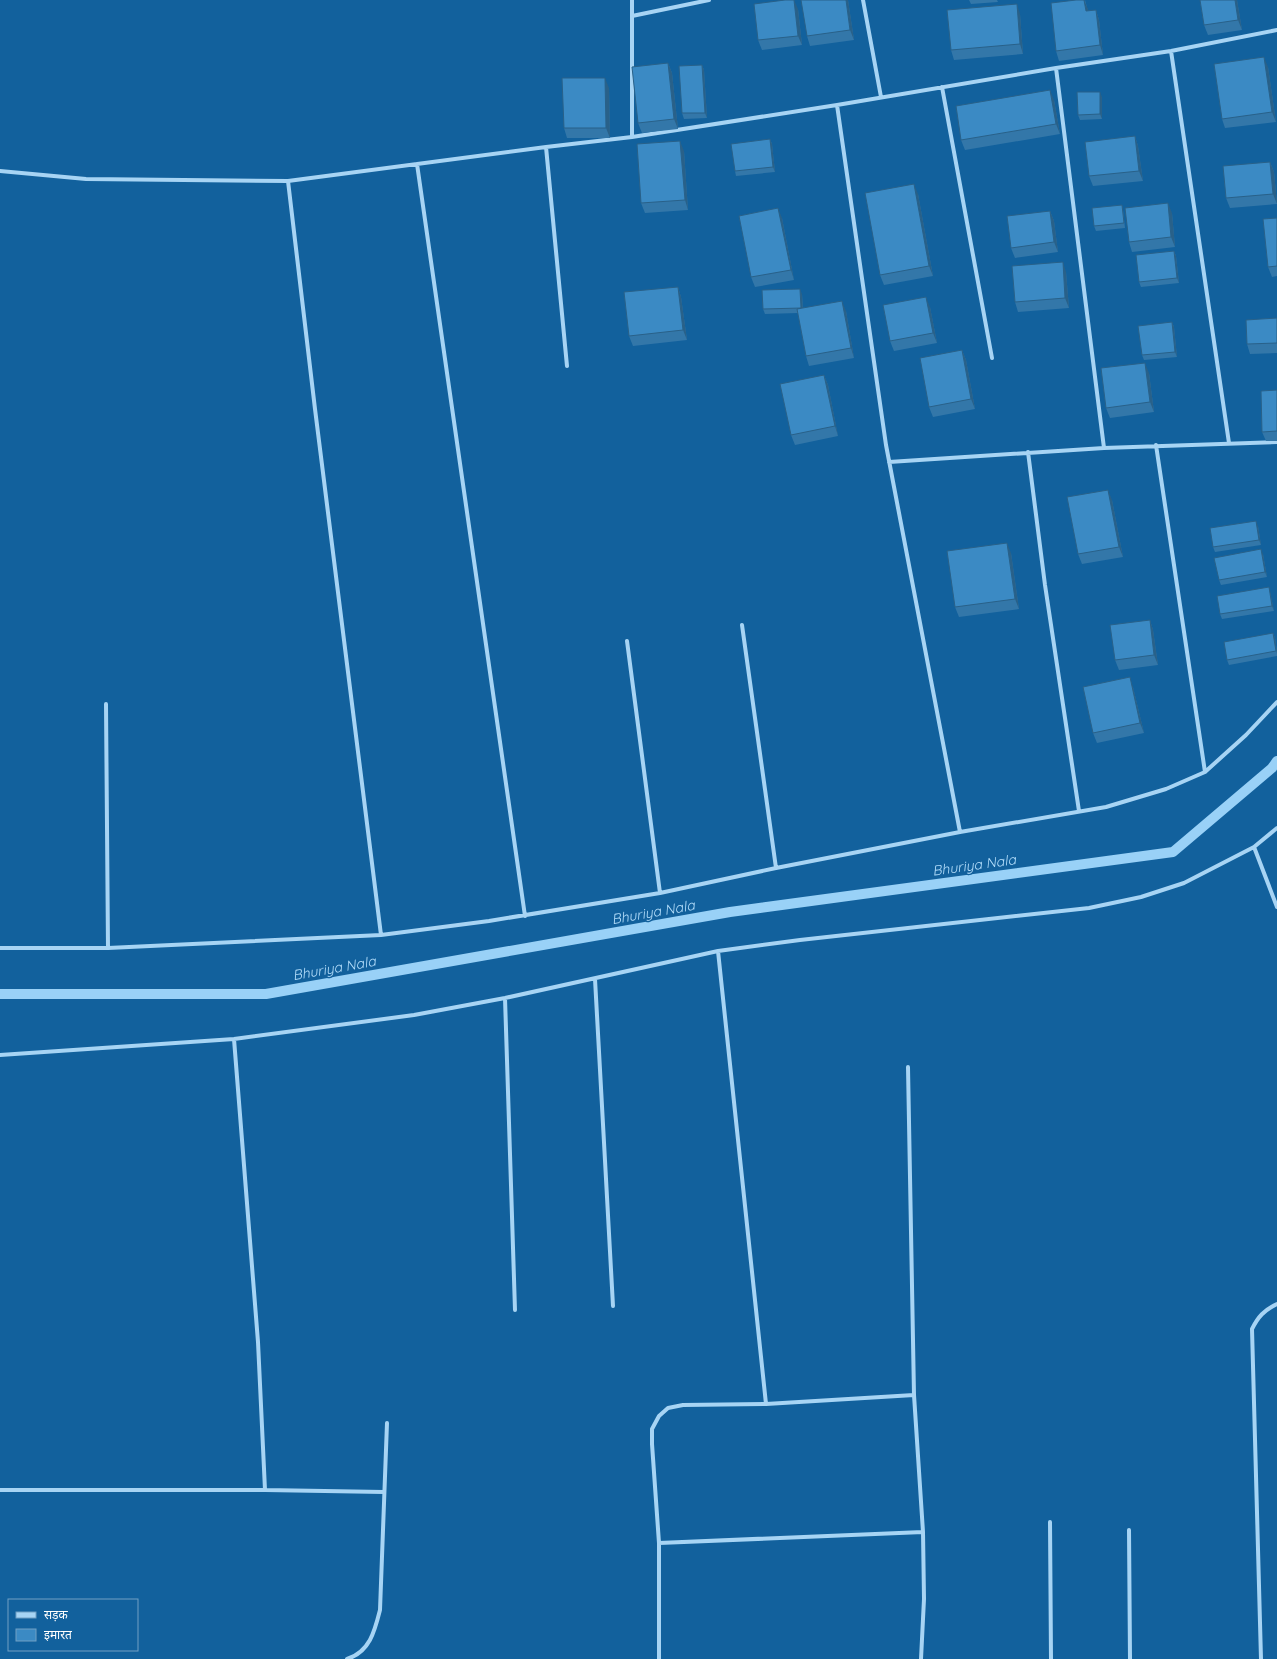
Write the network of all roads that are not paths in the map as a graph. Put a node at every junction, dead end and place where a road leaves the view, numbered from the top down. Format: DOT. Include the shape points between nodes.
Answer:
graph roads {
  1 [pos="632,0"];
  2 [pos="709,0"];
  3 [pos="863,0"];
  4 [pos="632,16"];
  5 [pos="1277,30"];
  6 [pos="1171,51"];
  7 [pos="1056,68"];
  8 [pos="942,88"];
  9 [pos="881,97"];
  10 [pos="837,105"];
  11 [pos="632,137"];
  12 [pos="546,147"];
  13 [pos="417,164"];
  14 [pos="0,171"];
  15 [pos="288,181"];
  16 [pos="992,358"];
  17 [pos="566,366"];
  18 [pos="1277,442"];
  19 [pos="1229,443"];
  20 [pos="1156,445"];
  21 [pos="1104,448"];
  22 [pos="1028,452"];
  23 [pos="889,462"];
  24 [pos="742,625"];
  25 [pos="627,641"];
  26 [pos="1277,702"];
  27 [pos="106,704"];
  28 [pos="1205,772"];
  29 [pos="1079,812"];
  30 [pos="1277,828"];
  31 [pos="960,832"];
  32 [pos="1254,847"];
  33 [pos="776,868"];
  34 [pos="660,893"];
  35 [pos="1277,907"];
  36 [pos="525,916"];
  37 [pos="381,935"];
  38 [pos="0,948"];
  39 [pos="108,948"];
  40 [pos="718,951"];
  41 [pos="596,979"];
  42 [pos="505,998"];
  43 [pos="234,1039"];
  44 [pos="0,1055"];
  45 [pos="908,1067"];
  46 [pos="1277,1304"];
  47 [pos="613,1306"];
  48 [pos="515,1310"];
  49 [pos="914,1395"];
  50 [pos="766,1404"];
  51 [pos="387,1422"];
  52 [pos="0,1490"];
  53 [pos="265,1490"];
  54 [pos="384,1492"];
  55 [pos="1050,1522"];
  56 [pos="1129,1530"];
  57 [pos="923,1532"];
  58 [pos="659,1543"];
  59 [pos="347,1659"];
  60 [pos="659,1659"];
  61 [pos="921,1659"];
  62 [pos="1051,1659"];
  63 [pos="1130,1659"];
  64 [pos="1260,1659"];
  1 -- 4 [label="street"];
  2 -- 4 [label="street"];
  3 -- 9 [label="street"];
  4 -- 11 [label="street"];
  5 -- 6 [label="street"];
  6 -- 7 [label="street"];
  6 -- 19 [label="street"];
  7 -- 8 [label="street"];
  7 -- 21 [label="street"];
  8 -- 9 [label="street"];
  8 -- 16 [label="street"];
  9 -- 10 [label="street"];
  10 -- 11 [label="street"];
  10 -- 23 [label="street"];
  11 -- 12 [label="street"];
  12 -- 13 [label="street"];
  12 -- 17 [label="street"];
  13 -- 15 [label="street"];
  13 -- 36 [label="street"];
  14 -- 15 [label="street" via="86,179"];
  15 -- 37 [label="street"];
  18 -- 19 [label="street"];
  19 -- 20 [label="street"];
  20 -- 21 [label="street"];
  20 -- 28 [label="street"];
  21 -- 22 [label="street"];
  22 -- 23 [label="street"];
  22 -- 29 [label="street"];
  23 -- 31 [label="street"];
  24 -- 33 [label="street"];
  25 -- 34 [label="street"];
  26 -- 28 [label="street" via="1246,736"];
  27 -- 39 [label="street"];
  28 -- 29 [label="street" via="1166,789 1106,807"];
  29 -- 31 [label="street"];
  30 -- 32 [label="street"];
  31 -- 33 [label="street"];
  32 -- 35 [label="street"];
  32 -- 40 [label="street" via="1184,883 1141,897 1089,908"];
  33 -- 34 [label="street"];
  34 -- 36 [label="street"];
  36 -- 37 [label="street"];
  37 -- 39 [label="street"];
  38 -- 39 [label="street"];
  40 -- 41 [label="street"];
  40 -- 50 [label="street"];
  41 -- 42 [label="street"];
  41 -- 47 [label="street"];
  42 -- 43 [label="street" via="414,1014"];
  42 -- 48 [label="street"];
  43 -- 44 [label="street"];
  43 -- 53 [label="street" via="258,1342"];
  45 -- 49 [label="street"];
  46 -- 64 [label="street" via="1266,1308 1252,1330"];
  49 -- 50 [label="street"];
  49 -- 57 [label="street"];
  50 -- 58 [label="street" via="683,1405 668,1408 659,1416 652,1429 652,1444"];
  51 -- 54 [label="street"];
  52 -- 53 [label="street"];
  53 -- 54 [label="street"];
  54 -- 59 [label="street" via="380,1610 373,1636 362,1651"];
  55 -- 62 [label="street"];
  56 -- 63 [label="street"];
  57 -- 58 [label="street"];
  57 -- 61 [label="street" via="924,1599"];
  58 -- 60 [label="street"];
}
